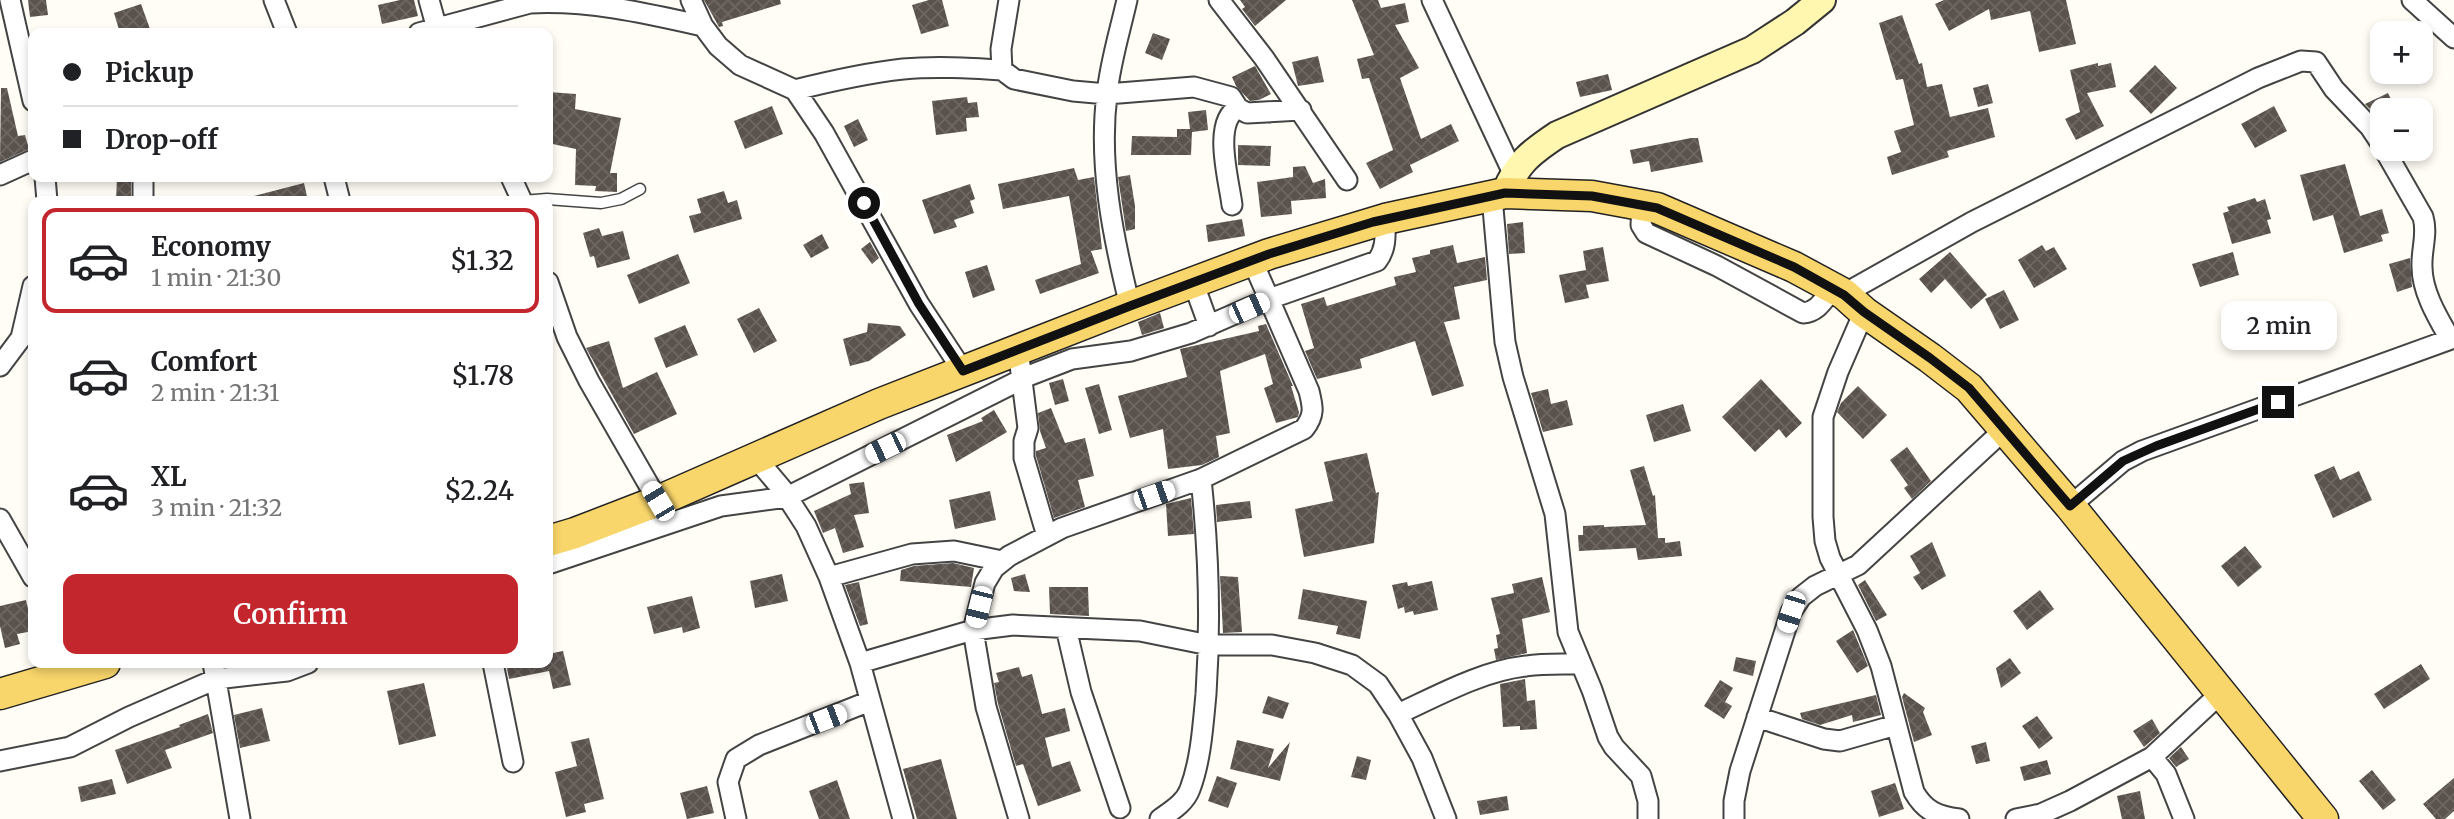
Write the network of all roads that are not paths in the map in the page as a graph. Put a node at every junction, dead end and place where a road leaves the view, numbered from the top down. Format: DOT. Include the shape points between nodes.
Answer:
graph roads {
  1 [pos="10,0"];
  2 [pos="274,0"];
  3 [pos="429,0"];
  4 [pos="691,0"];
  5 [pos="1009,0"];
  6 [pos="1127,0"];
  7 [pos="1219,0"];
  8 [pos="1432,0"];
  9 [pos="1822,0"];
  10 [pos="2412,0"];
  11 [pos="546,1"];
  12 [pos="703,26"];
  13 [pos="462,27"];
  14 [pos="285,28"];
  15 [pos="428,28"];
  16 [pos="2454,38"];
  17 [pos="1002,70"];
  18 [pos="28,74"];
  19 [pos="795,90"];
  20 [pos="1107,94"];
  21 [pos="1238,108"];
  22 [pos="1301,110"];
  23 [pos="2370,127"];
  24 [pos="2391,161"];
  25 [pos="28,162"];
  26 [pos="0,175"];
  27 [pos="1347,180"];
  28 [pos="1503,188"];
  29 [pos="640,189"];
  30 [pos="553,199"];
  31 [pos="1232,205"];
  32 [pos="1385,219"];
  33 [pos="1252,260"];
  34 [pos="1192,282"];
  35 [pos="553,296"];
  36 [pos="1847,298"];
  37 [pos="1269,299"];
  38 [pos="1130,306"];
  39 [pos="28,308"];
  40 [pos="1209,326"];
  41 [pos="2452,339"];
  42 [pos="1018,349"];
  43 [pos="0,366"];
  44 [pos="963,371"];
  45 [pos="1022,380"];
  46 [pos="2005,429"];
  47 [pos="755,457"];
  48 [pos="1201,479"];
  49 [pos="787,497"];
  50 [pos="658,501"];
  51 [pos="2070,506"];
  52 [pos="0,519"];
  53 [pos="1047,536"];
  54 [pos="564,544"];
  55 [pos="553,558"];
  56 [pos="1002,561"];
  57 [pos="28,568"];
  58 [pos="829,577"];
  59 [pos="1838,577"];
  60 [pos="1066,628"];
  61 [pos="973,630"];
  62 [pos="1209,645"];
  63 [pos="860,663"];
  64 [pos="1581,664"];
  65 [pos="81,668"];
  66 [pos="294,668"];
  67 [pos="494,668"];
  68 [pos="215,671"];
  69 [pos="2221,693"];
  70 [pos="0,694"];
  71 [pos="870,701"];
  72 [pos="1398,713"];
  73 [pos="1757,717"];
  74 [pos="1896,725"];
  75 [pos="2152,757"];
  76 [pos="0,761"];
  77 [pos="513,762"];
  78 [pos="1120,808"];
  79 [pos="240,819"];
  80 [pos="736,819"];
  81 [pos="903,819"];
  82 [pos="1019,819"];
  83 [pos="1160,819"];
  84 [pos="1446,819"];
  85 [pos="1648,819"];
  86 [pos="1734,819"];
  87 [pos="1959,819"];
  88 [pos="2016,819"];
  89 [pos="2184,819"];
  90 [pos="2323,819"];
  1 -- 18 [label="street"];
  2 -- 14 [label="street"];
  3 -- 15 [label="street"];
  4 -- 12 [label="street"];
  5 -- 17 [label="street"];
  6 -- 20 [label="street"];
  7 -- 22 [label="street"];
  8 -- 28 [label="street"];
  9 -- 28 [label="street" via="1752,50 1557,135 1528,154"];
  10 -- 16 [label="street"];
  11 -- 12 [label="street" via="590,3"];
  11 -- 13 [label="street"];
  12 -- 19 [label="street" via="740,65"];
  17 -- 19 [label="street" via="904,69"];
  17 -- 20 [label="street" via="1014,79"];
  19 -- 44 [label="street"];
  20 -- 21 [label="street" via="1195,87 1231,97"];
  20 -- 38 [label="street" via="1104,153 1118,258"];
  21 -- 22 [label="street" via="1247,113"];
  21 -- 31 [label="street" via="1224,130"];
  22 -- 27 [label="street"];
  23 -- 36 [label="street" via="2316,62 2301,61 2258,78 1972,222"];
  24 -- 41 [label="street" via="2423,217 2427,229 2421,269 2434,312"];
  25 -- 26 [label="street"];
  28 -- 32 [label="main road"];
  28 -- 36 [label="main road" via="1592,196 1657,208 1794,267"];
  28 -- 64 [label="street" via="1505,342 1555,514 1568,632"];
  29 -- 30 [label="lane" via="601,203"];
  32 -- 33 [label="main road"];
  32 -- 37 [label="street" via="1385,245 1377,261"];
  33 -- 34 [label="main road"];
  33 -- 37 [label="street"];
  34 -- 38 [label="main road"];
  34 -- 40 [label="street"];
  35 -- 50 [label="street" via="572,348"];
  36 -- 46 [label="main road" via="1969,388"];
  36 -- 59 [label="street" via="1838,372 1822,417 1825,541"];
  37 -- 40 [label="street"];
  37 -- 48 [label="street" via="1309,391 1314,408 1311,419 1304,429"];
  38 -- 42 [label="main road"];
  39 -- 43 [label="street" via="21,338"];
  40 -- 45 [label="street" via="1130,351 1072,359"];
  41 -- 51 [label="street" via="2142,452 2123,461"];
  42 -- 44 [label="main road"];
  42 -- 45 [label="street"];
  44 -- 47 [label="main road"];
  45 -- 49 [label="street"];
  45 -- 53 [label="street" via="1028,428 1024,458"];
  46 -- 51 [label="main road"];
  46 -- 59 [label="street" via="1858,565"];
  47 -- 49 [label="street"];
  47 -- 50 [label="main road"];
  48 -- 53 [label="street"];
  48 -- 62 [label="street" via="1209,555"];
  49 -- 54 [label="street" via="721,506"];
  49 -- 58 [label="street"];
  50 -- 54 [label="main road"];
  51 -- 69 [label="main road"];
  52 -- 57 [label="street"];
  53 -- 56 [label="street"];
  54 -- 55 [label="street"];
  56 -- 58 [label="street" via="954,551 912,554"];
  56 -- 61 [label="street" via="985,583"];
  58 -- 63 [label="street"];
  59 -- 73 [label="street" via="1801,597 1791,612"];
  59 -- 74 [label="street" via="1867,630"];
  60 -- 61 [label="street" via="1013,625"];
  60 -- 62 [label="street" via="1140,631"];
  60 -- 78 [label="street" via="1081,692"];
  61 -- 63 [label="street"];
  61 -- 82 [label="street" via="986,707"];
  62 -- 72 [label="street" via="1272,645 1352,665 1378,684"];
  62 -- 83 [label="street" via="1203,724 1190,791"];
  63 -- 71 [label="street"];
  64 -- 72 [label="street" via="1499,672"];
  64 -- 85 [label="street" via="1608,737 1642,776"];
  65 -- 70 [label="main road"];
  66 -- 68 [label="street"];
  67 -- 77 [label="street"];
  68 -- 76 [label="street" via="70,747"];
  68 -- 79 [label="street"];
  69 -- 75 [label="street"];
  69 -- 90 [label="main road"];
  71 -- 80 [label="street" via="759,745 736,759 728,782"];
  71 -- 81 [label="street"];
  72 -- 84 [label="street"];
  73 -- 74 [label="street" via="1840,741"];
  73 -- 86 [label="street" via="1740,771"];
  74 -- 87 [label="street" via="1913,792 1937,816"];
  75 -- 88 [label="street" via="2060,806"];
  75 -- 89 [label="street" via="2166,774"];
}
